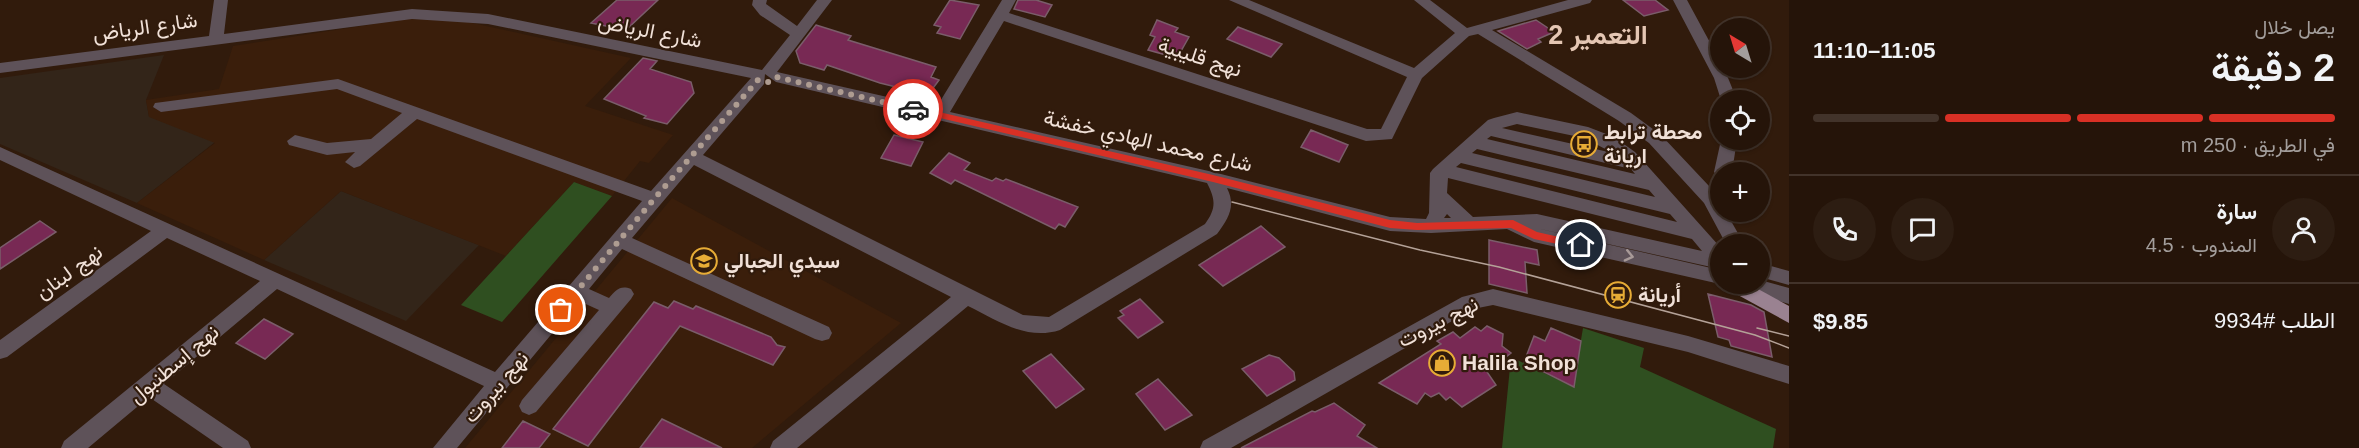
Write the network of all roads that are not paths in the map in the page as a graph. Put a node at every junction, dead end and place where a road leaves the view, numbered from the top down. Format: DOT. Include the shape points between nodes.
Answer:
graph roads {
  1 [pos="221,0"];
  2 [pos="760,0"];
  3 [pos="825,0"];
  4 [pos="1009,0"];
  5 [pos="1236,0"];
  6 [pos="1422,0"];
  7 [pos="1680,0"];
  8 [pos="1577,1"];
  9 [pos="1000,15"];
  10 [pos="1472,31"];
  11 [pos="797,33"];
  12 [pos="216,38"];
  13 [pos="0,68"];
  14 [pos="765,75"];
  15 [pos="1416,75"];
  16 [pos="1726,90"];
  17 [pos="161,106"];
  18 [pos="414,112"];
  19 [pos="940,115"];
  20 [pos="295,141"];
  21 [pos="376,144"];
  22 [pos="1469,146"];
  23 [pos="0,153"];
  24 [pos="690,156"];
  25 [pos="354,162"];
  26 [pos="1213,178"];
  27 [pos="1662,193"];
  28 [pos="1439,196"];
  29 [pos="654,199"];
  30 [pos="1710,200"];
  31 [pos="1513,224"];
  32 [pos="1470,225"];
  33 [pos="1431,226"];
  34 [pos="166,229"];
  35 [pos="620,240"];
  36 [pos="1710,249"];
  37 [pos="1710,259"];
  38 [pos="1770,273"];
  39 [pos="1710,275"];
  40 [pos="1789,278"];
  41 [pos="275,280"];
  42 [pos="1770,291"];
  43 [pos="577,292"];
  44 [pos="1752,294"];
  45 [pos="1789,296"];
  46 [pos="965,297"];
  47 [pos="1789,315"];
  48 [pos="822,333"];
  49 [pos="0,351"];
  50 [pos="1789,375"];
  51 [pos="500,384"];
  52 [pos="148,385"];
  53 [pos="529,406"];
  54 [pos="72,448"];
  55 [pos="240,448"];
  56 [pos="444,448"];
  57 [pos="781,448"];
  58 [pos="1211,448"];
  1 -- 12 [label="street"];
  2 -- 11 [label="street" via="765,12"];
  3 -- 11 [label="street, نهج بيروت"];
  4 -- 9 [label="street"];
  5 -- 15 [label="street"];
  6 -- 10 [label="street"];
  7 -- 16 [label="street"];
  8 -- 10 [label="street"];
  9 -- 15 [label="street, نهج قليبية" via="1366,135 1386,135"];
  9 -- 19 [label="street"];
  10 -- 15 [label="street"];
  10 -- 30 [label="street" via="1625,117 1655,139"];
  11 -- 14 [label="street, نهج بيروت"];
  12 -- 13 [label="street, شارع الرياض"];
  12 -- 14 [label="street, شارع الرياض" via="382,16 445,15 488,20"];
  14 -- 19 [label="street, شارع محمد الهادي خفشة"];
  14 -- 24 [label="street, نهج بيروت"];
  17 -- 18 [label="street" via="338,84"];
  18 -- 21 [label="street"];
  18 -- 29 [label="street"];
  19 -- 26 [label="street, شارع محمد الهادي خفشة"];
  20 -- 21 [label="street" via="327,149"];
  21 -- 25 [label="street"];
  22 -- 27 [label="street"];
  22 -- 27 [label="street"];
  22 -- 27 [label="street"];
  22 -- 27 [label="street" via="1517,117 1588,133 1608,141"];
  22 -- 28 [label="street" via="1439,173"];
  23 -- 34 [label="street"];
  24 -- 29 [label="street, نهج بيروت"];
  24 -- 46 [label="street"];
  26 -- 33 [label="street, شارع محمد الهادي خفشة" via="1390,224"];
  26 -- 46 [label="street" via="1225,207 1211,229 1053,324 1030,326"];
  27 -- 36 [label="street"];
  28 -- 32 [label="street"];
  28 -- 33 [label="street" via="1438,213"];
  29 -- 35 [label="street, نهج بيروت"];
  31 -- 32 [label="street, شارع محمد الهادي خفشة"];
  31 -- 37 [label="street, شارع محمد الهادي خفشة" via="1537,221"];
  31 -- 39 [label="street, شارع محمد الهادي خفشة, one-way" via="1534,235"];
  32 -- 33 [label="street, شارع محمد الهادي خفشة"];
  34 -- 41 [label="street"];
  34 -- 49 [label="street, نهج لبنان"];
  35 -- 43 [label="street, نهج بيروت"];
  35 -- 48 [label="street"];
  38 -- 40 [label="street"];
  41 -- 51 [label="street"];
  41 -- 52 [label="street, نهج إسطنبول"];
  42 -- 45 [label="street"];
  43 -- 51 [label="street, نهج بيروت"];
  43 -- 53 [label="street" via="618,300"];
  44 -- 47 [label="main road"];
  46 -- 57 [label="street"];
  50 -- 58 [label="street, نهج بيروت" via="1688,344 1522,303 1482,298"];
  51 -- 56 [label="street, نهج بيروت"];
  52 -- 54 [label="street, نهج إسطنبول"];
  52 -- 55 [label="street"];
}
